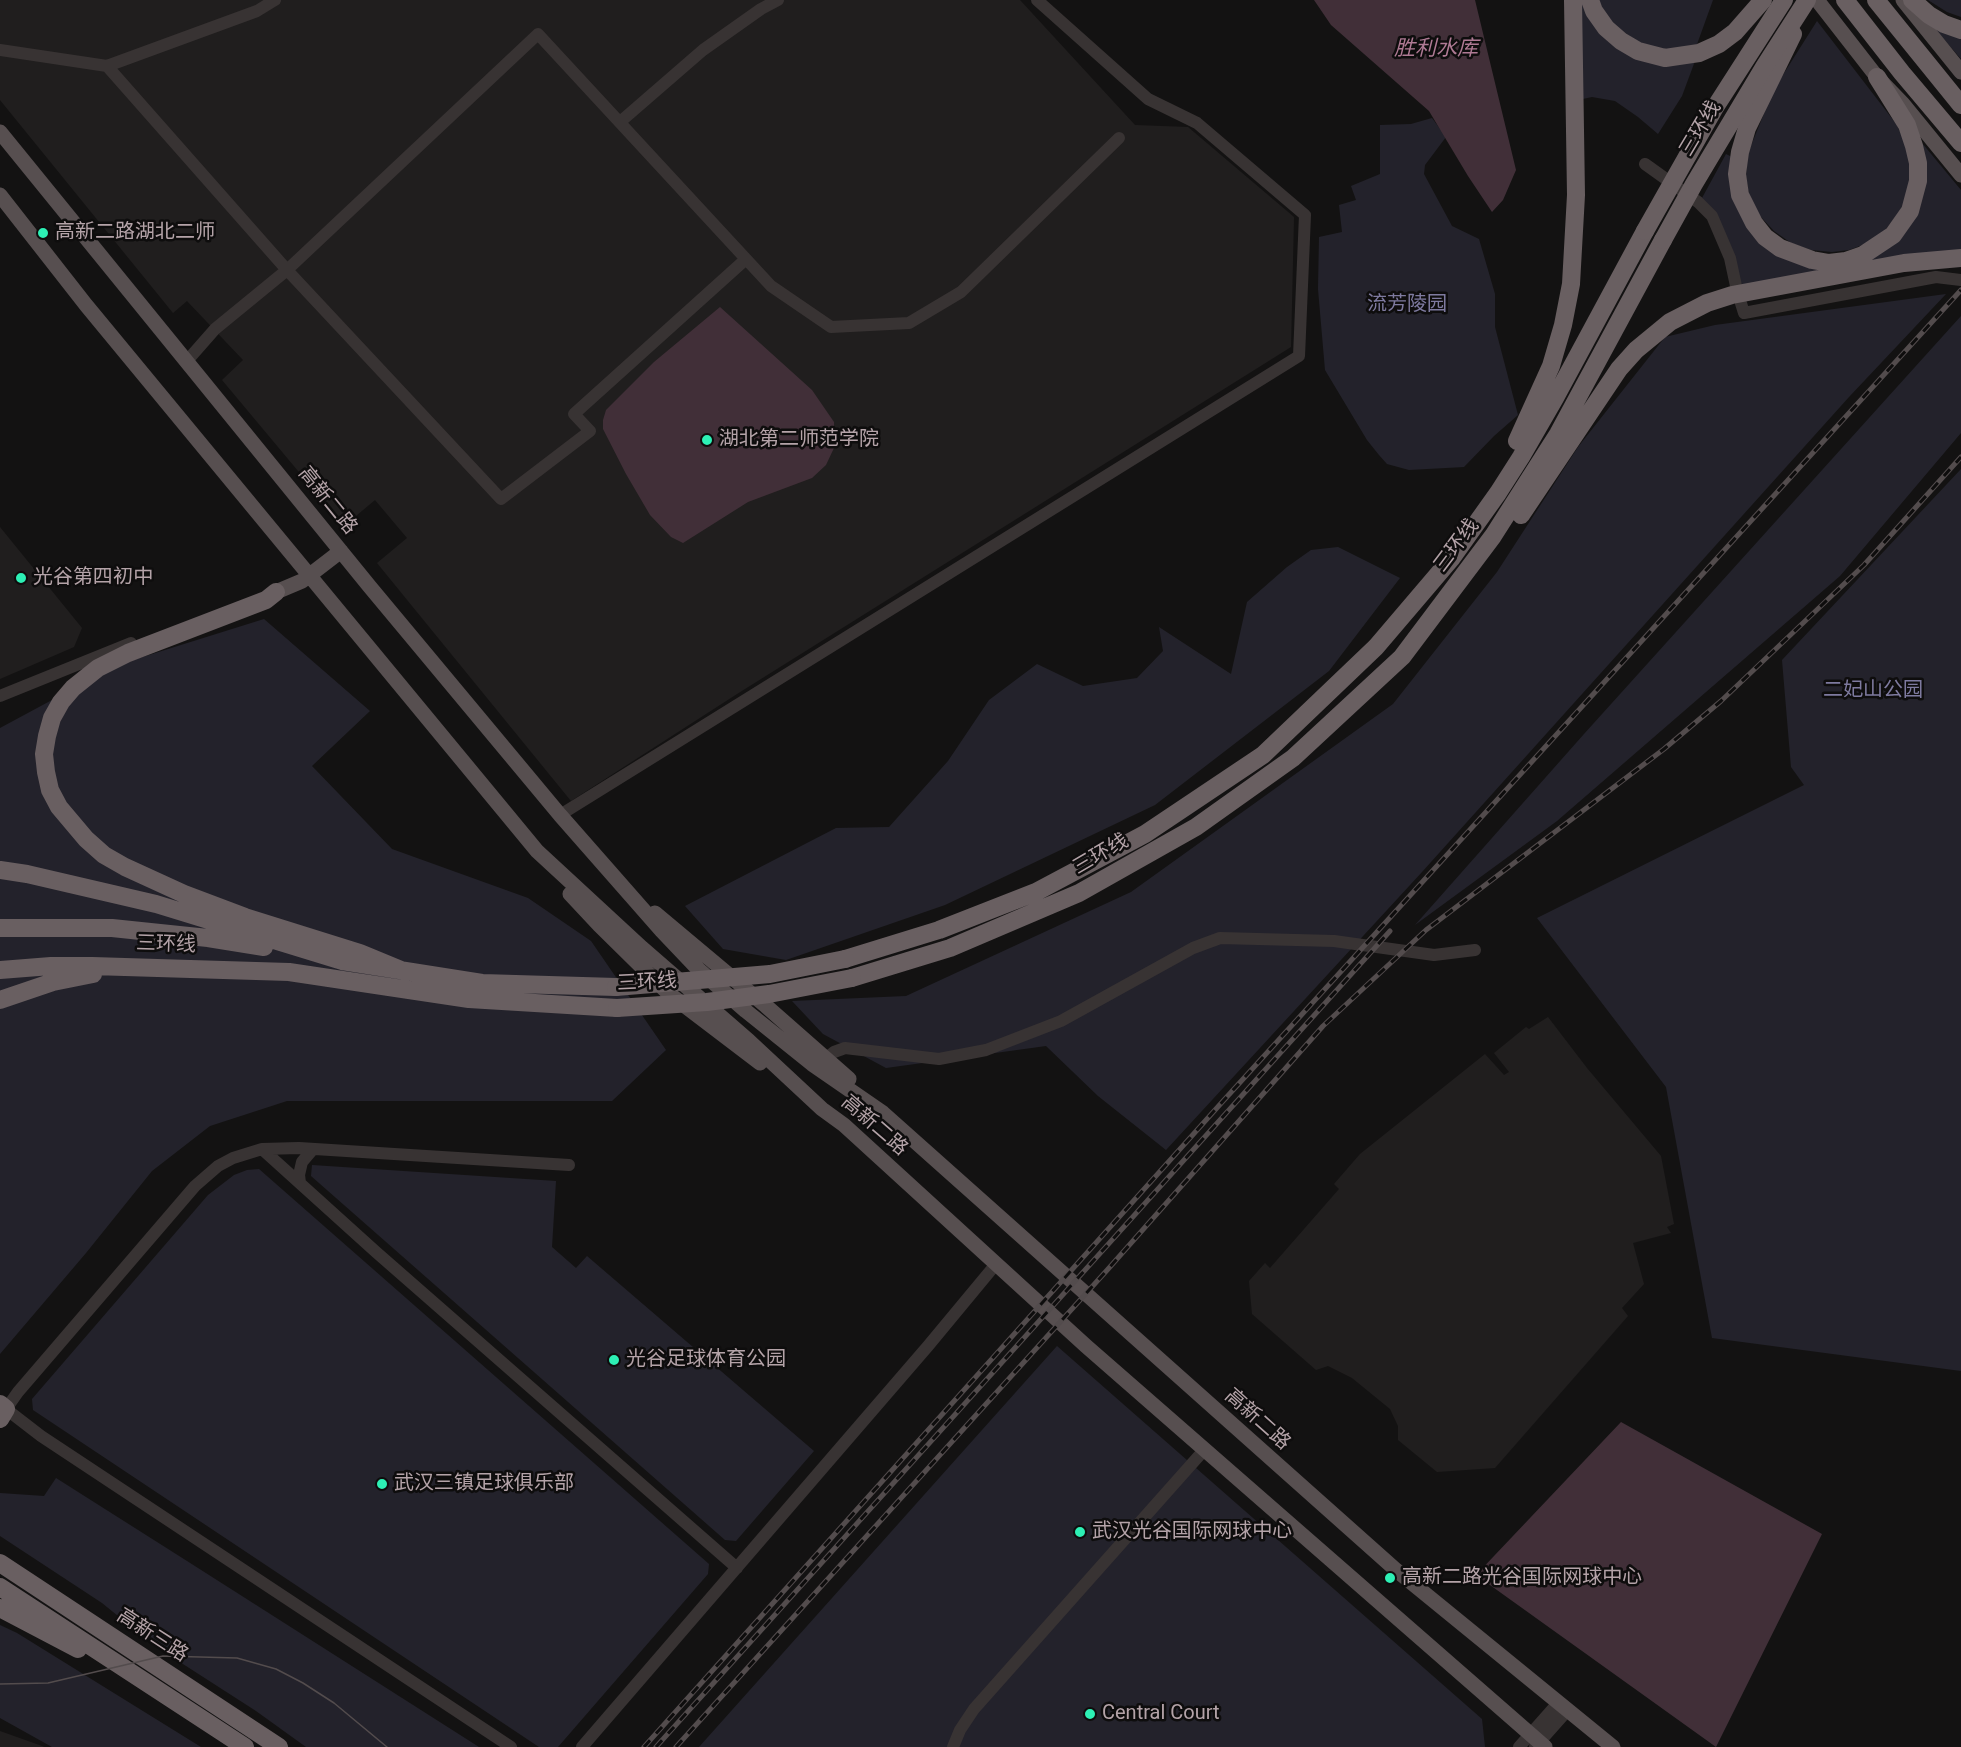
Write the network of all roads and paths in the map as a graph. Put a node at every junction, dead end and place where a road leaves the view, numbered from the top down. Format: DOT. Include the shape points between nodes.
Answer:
graph roads {
  1 [pos="275,0"];
  2 [pos="778,0"];
  3 [pos="1037,0"];
  4 [pos="1573,0"];
  5 [pos="1590,0"];
  6 [pos="1763,0"];
  7 [pos="1784,0"];
  8 [pos="1809,0"];
  9 [pos="1817,0"];
  10 [pos="1845,0"];
  11 [pos="1876,0"];
  12 [pos="1903,0"];
  13 [pos="1911,0"];
  14 [pos="1961,30"];
  15 [pos="0,50"];
  16 [pos="107,66"];
  17 [pos="1961,72"];
  18 [pos="1877,77"];
  19 [pos="1961,105"];
  20 [pos="620,122"];
  21 [pos="0,132"];
  22 [pos="1119,138"];
  23 [pos="1961,143"];
  24 [pos="1645,164"];
  25 [pos="1961,175"];
  26 [pos="0,195"];
  27 [pos="1961,258"];
  28 [pos="746,259"];
  29 [pos="287,270"];
  30 [pos="1961,280"];
  31 [pos="1736,286"];
  32 [pos="1740,300"];
  33 [pos="186,362"];
  34 [pos="341,551"];
  35 [pos="309,576"];
  36 [pos="276,592"];
  37 [pos="1443,601"];
  38 [pos="1376,647"];
  39 [pos="0,696"];
  40 [pos="560,815"];
  41 [pos="0,870"];
  42 [pos="628,892"];
  43 [pos="0,928"];
  44 [pos="213,930"];
  45 [pos="1474,950"];
  46 [pos="136,967"];
  47 [pos="2,970"];
  48 [pos="406,972"];
  49 [pos="0,1000"];
  50 [pos="825,1059"];
  51 [pos="883,1113"];
  52 [pos="262,1149"];
  53 [pos="313,1149"];
  54 [pos="569,1165"];
  55 [pos="300,1183"];
  56 [pos="996,1264"];
  57 [pos="2,1411"];
  58 [pos="1205,1449"];
  59 [pos="0,1562"];
  60 [pos="737,1568"];
  61 [pos="0,1587"];
  62 [pos="0,1608"];
  63 [pos="161,1691"];
  64 [pos="1563,1707"];
  65 [pos="1537,1743"];
  66 [pos="245,1747"];
  67 [pos="279,1747"];
  68 [pos="511,1747"];
  69 [pos="582,1747"];
  70 [pos="953,1747"];
  71 [pos="1519,1747"];
  72 [pos="1613,1747"];
  1 -- 16 [label="street" via="257,11"];
  2 -- 20 [label="street" via="703,50"];
  3 -- 40 [label="street" via="1148,99 1197,123 1305,215 1299,356"];
  4 -- 38 [label="highway" via="1575,253 1558,346 1512,452"];
  5 -- 6 [label="highway" via="1606,28 1621,40 1638,51 1665,58 1699,53 1719,44 1736,32"];
  7 -- 38 [label="highway, 三环线, bridge" via="1714,109 1555,398 1498,493 1451,559"];
  8 -- 18 [label="highway, bridge" via="1766,87 1740,152 1737,174 1740,195 1754,223 1765,237 1787,252 1812,261 1846,261 1893,235 1910,211 1918,164 1907,125"];
  8 -- 37 [label="highway, 三环线, bridge" via="1694,184 1530,481"];
  9 -- 18 [label="main road"];
  10 -- 23 [label="highway"];
  11 -- 19 [label="highway"];
  12 -- 17 [label="main road"];
  13 -- 14 [label="highway" via="1944,24"];
  15 -- 16 [label="street"];
  16 -- 29 [label="street"];
  18 -- 25 [label="main road"];
  20 -- 28 [label="street"];
  20 -- 29 [label="street" via="538,34"];
  21 -- 33 [label="main road, 高新二路"];
  22 -- 28 [label="street" via="961,292 909,323 831,327 771,286"];
  24 -- 31 [label="street" via="1712,216 1730,258"];
  26 -- 35 [label="main road, 高新二路"];
  27 -- 37 [label="highway" via="1904,262 1731,295 1671,322 1619,369 1502,540"];
  28 -- 29 [label="street" via="574,414 590,431 501,499"];
  29 -- 33 [label="street" via="215,329"];
  30 -- 32 [label="street" via="1936,277 1744,313"];
  33 -- 34 [label="main road, 高新二路"];
  34 -- 35 [label="main road"];
  34 -- 40 [label="main road, 高新二路"];
  35 -- 36 [label="main road"];
  35 -- 56 [label="main road, 高新二路" via="537,851"];
  36 -- 39 [label="street" via="262,593"];
  36 -- 48 [label="highway" via="267,600 128,653 79,682 61,702 47,736 44,754 50,790 71,824 104,855 125,867 245,917 360,953"];
  37 -- 46 [label="highway, 三环线, bridge" via="1402,657 1301,750 1196,827 1079,893 950,948 852,978 759,996 617,1008 469,999 289,972"];
  38 -- 48 [label="highway, 三环线, bridge" via="1263,754 1144,834 1036,892 939,930 845,959 770,974 616,987 482,982"];
  40 -- 42 [label="main road, 高新二路"];
  41 -- 44 [label="highway, 三环线" via="103,890"];
  42 -- 50 [label="main road, 高新二路"];
  42 -- 51 [label="main road, 高新二路" via="730,997 812,1064"];
  43 -- 44 [label="highway"];
  44 -- 48 [label="highway, 三环线"];
  45 -- 50 [label="street" via="1434,955 1335,941 1220,938 1193,948 1061,1021 986,1050 939,1059 844,1048"];
  46 -- 47 [label="highway, 三环线"];
  46 -- 49 [label="highway" via="53,982"];
  50 -- 51 [label="main road, 高新二路"];
  51 -- 64 [label="main road, 高新二路" via="1352,1531"];
  52 -- 53 [label="street"];
  52 -- 55 [label="street"];
  52 -- 57 [label="street" via="218,1166 195,1186"];
  53 -- 54 [label="street"];
  53 -- 55 [label="street" via="302,1162"];
  55 -- 60 [label="street"];
  56 -- 58 [label="main road, 高新二路"];
  56 -- 60 [label="street"];
  57 -- 68 [label="street"];
  58 -- 65 [label="main road, 高新二路"];
  58 -- 70 [label="street" via="974,1709"];
  59 -- 67 [label="highway, 高新三路"];
  60 -- 69 [label="street"];
  61 -- 63 [label="highway, 高新三路"];
  62 -- 63 [label="highway"];
  63 -- 66 [label="highway, 高新三路"];
  64 -- 65 [label="street"];
  64 -- 72 [label="main road, 高新二路"];
  65 -- 71 [label="street"];
}
